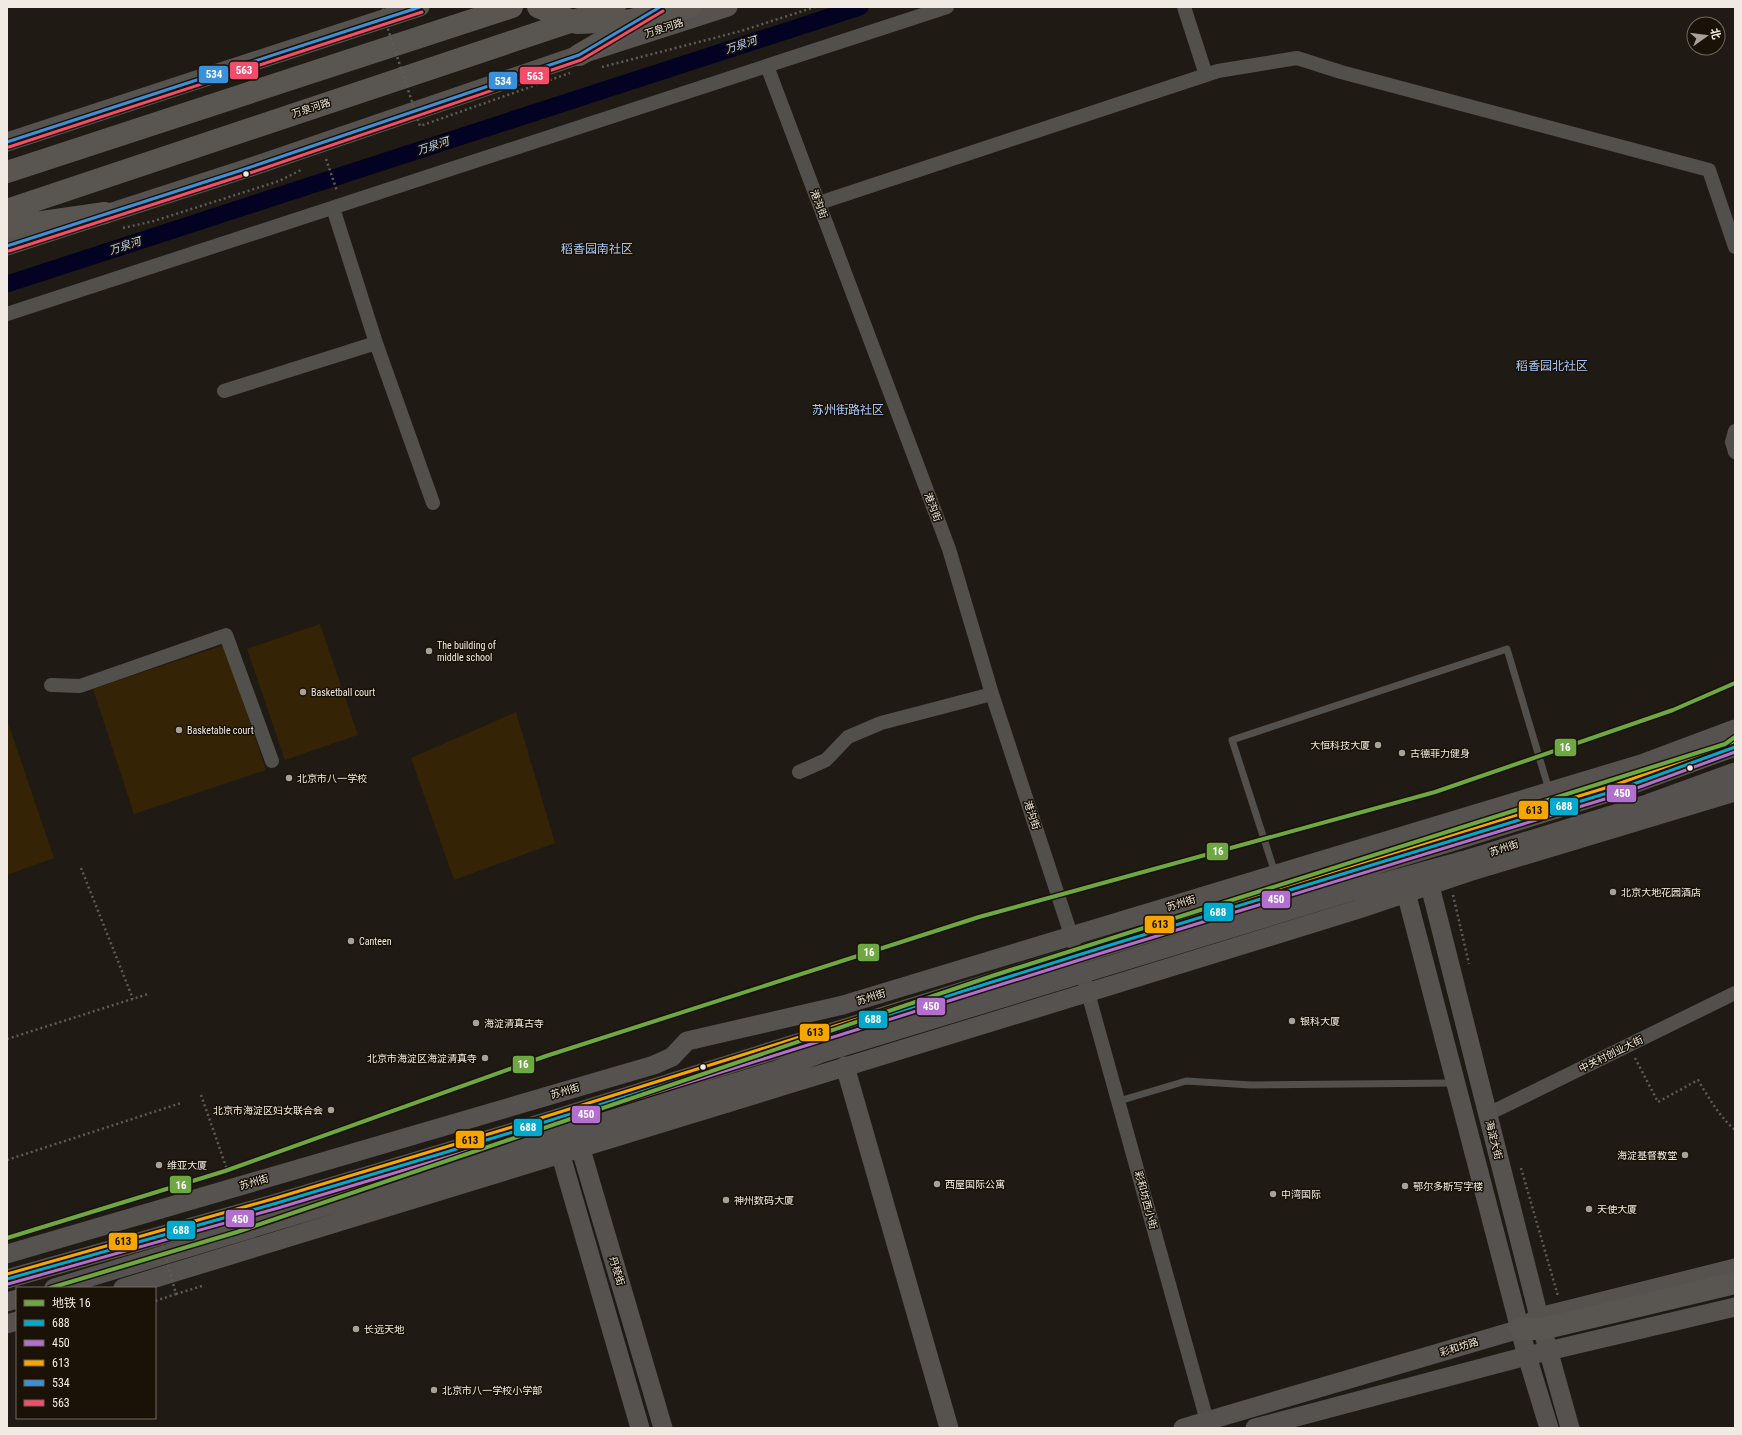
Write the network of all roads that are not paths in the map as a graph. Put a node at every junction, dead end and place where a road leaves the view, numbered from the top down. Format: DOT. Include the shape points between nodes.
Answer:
graph roads {
  1 [pos="420,7"];
  2 [pos="512,7"];
  3 [pos="538,7"];
  4 [pos="615,7"];
  5 [pos="660,7"];
  6 [pos="690,7"];
  7 [pos="728,7"];
  8 [pos="946,7"];
  9 [pos="1184,7"];
  10 [pos="767,66"];
  11 [pos="575,67"];
  12 [pos="1206,75"];
  13 [pos="7,142"];
  14 [pos="7,172"];
  15 [pos="819,203"];
  16 [pos="337,206"];
  17 [pos="7,210"];
  18 [pos="105,213"];
  19 [pos="7,227"];
  20 [pos="7,246"];
  21 [pos="1735,247"];
  22 [pos="7,314"];
  23 [pos="376,342"];
  24 [pos="224,391"];
  25 [pos="1735,431"];
  26 [pos="1735,452"];
  27 [pos="433,503"];
  28 [pos="51,684"];
  29 [pos="992,694"];
  30 [pos="1735,729"];
  31 [pos="1735,747"];
  32 [pos="272,761"];
  33 [pos="799,772"];
  34 [pos="1735,772"];
  35 [pos="1735,792"];
  36 [pos="1552,801"];
  37 [pos="1421,851"];
  38 [pos="1397,859"];
  39 [pos="1276,874"];
  40 [pos="1428,878"];
  41 [pos="1404,885"];
  42 [pos="1282,894"];
  43 [pos="1072,936"];
  44 [pos="1080,964"];
  45 [pos="1089,992"];
  46 [pos="1735,993"];
  47 [pos="845,1066"];
  48 [pos="1456,1083"];
  49 [pos="1119,1101"];
  50 [pos="1488,1114"];
  51 [pos="575,1130"];
  52 [pos="556,1136"];
  53 [pos="7,1254"];
  54 [pos="1735,1268"];
  55 [pos="7,1279"];
  56 [pos="1735,1283"];
  57 [pos="57,1287"];
  58 [pos="126,1287"];
  59 [pos="1735,1307"];
  60 [pos="1540,1323"];
  61 [pos="1520,1329"];
  62 [pos="1548,1351"];
  63 [pos="1527,1356"];
  64 [pos="1209,1424"];
  65 [pos="640,1428"];
  66 [pos="664,1428"];
  67 [pos="949,1428"];
  68 [pos="1183,1428"];
  69 [pos="1255,1428"];
  70 [pos="1549,1428"];
  71 [pos="1570,1428"];
  1 -- 13 [label="street"];
  2 -- 14 [label="highway"];
  3 -- 6 [label="highway, bridge" via="577,23 626,21"];
  4 -- 17 [label="highway, 万泉河路"];
  5 -- 11 [label="highway"];
  7 -- 11 [label="street, 万泉河路"];
  8 -- 10 [label="street"];
  9 -- 12 [label="street"];
  10 -- 15 [label="street, 港沟街"];
  10 -- 16 [label="street"];
  11 -- 18 [label="street, 万泉河路"];
  12 -- 15 [label="street"];
  12 -- 21 [label="street" via="1297,58 1709,170"];
  15 -- 29 [label="street, 港沟街" via="949,549"];
  16 -- 22 [label="street"];
  16 -- 23 [label="street"];
  18 -- 19 [label="highway"];
  18 -- 20 [label="street, 万泉河路"];
  23 -- 24 [label="street"];
  23 -- 27 [label="street"];
  25 -- 26 [label="street" via="1732,442"];
  28 -- 32 [label="street" via="80,686 226,635"];
  29 -- 33 [label="street" via="881,723 848,737 826,760"];
  29 -- 43 [label="street, 港沟街"];
  30 -- 36 [label="street, 苏州街"];
  31 -- 36 [label="street, 苏州街" via="1617,790"];
  34 -- 40 [label="street, 苏州街"];
  35 -- 40 [label="street, 苏州街"];
  36 -- 37 [label="street, 苏州街"];
  36 -- 39 [label="street, 苏州街"];
  36 -- 39 [label="lane" via="1507,649 1232,740"];
  37 -- 38 [label="street, 苏州街"];
  37 -- 40 [label="street, 海淀大街"];
  38 -- 41 [label="street"];
  38 -- 42 [label="street, 苏州街"];
  39 -- 42 [label="lane"];
  39 -- 43 [label="street, 苏州街"];
  40 -- 41 [label="street, 苏州街"];
  40 -- 50 [label="street, 海淀大街"];
  41 -- 44 [label="street, 苏州街"];
  41 -- 45 [label="street, 苏州街"];
  41 -- 48 [label="street"];
  42 -- 44 [label="street, 苏州街"];
  43 -- 44 [label="street, 港沟街"];
  43 -- 53 [label="street, 苏州街" via="843,1005 688,1041 672,1057 654,1065"];
  44 -- 45 [label="street, 彩和坊西小街"];
  44 -- 51 [label="street, 苏州街" via="777,1070"];
  45 -- 47 [label="street, 苏州街"];
  45 -- 49 [label="street, 彩和坊西小街"];
  46 -- 50 [label="street, 中关村创业大街"];
  47 -- 51 [label="street, 苏州街"];
  47 -- 67 [label="street"];
  48 -- 49 [label="lane" via="1252,1085 1186,1081"];
  48 -- 61 [label="street"];
  49 -- 64 [label="street, 彩和坊西小街"];
  50 -- 60 [label="street, 海淀大街"];
  51 -- 52 [label="street, 苏州街"];
  51 -- 52 [label="street, 苏州街"];
  51 -- 66 [label="street, 丹棱街"];
  52 -- 55 [label="street, 苏州街" via="277,1203"];
  52 -- 57 [label="street, 苏州街"];
  52 -- 58 [label="street, 苏州街"];
  52 -- 65 [label="street"];
  54 -- 60 [label="street"];
  56 -- 60 [label="highway"];
  59 -- 62 [label="street"];
  60 -- 61 [label="highway"];
  60 -- 62 [label="street, 海淀大街"];
  61 -- 63 [label="street"];
  61 -- 64 [label="street, 彩和坊路"];
  62 -- 63 [label="street"];
  62 -- 71 [label="street, 海淀大街"];
  63 -- 69 [label="street"];
  63 -- 70 [label="street"];
  64 -- 68 [label="street, 彩和坊路"];
}
